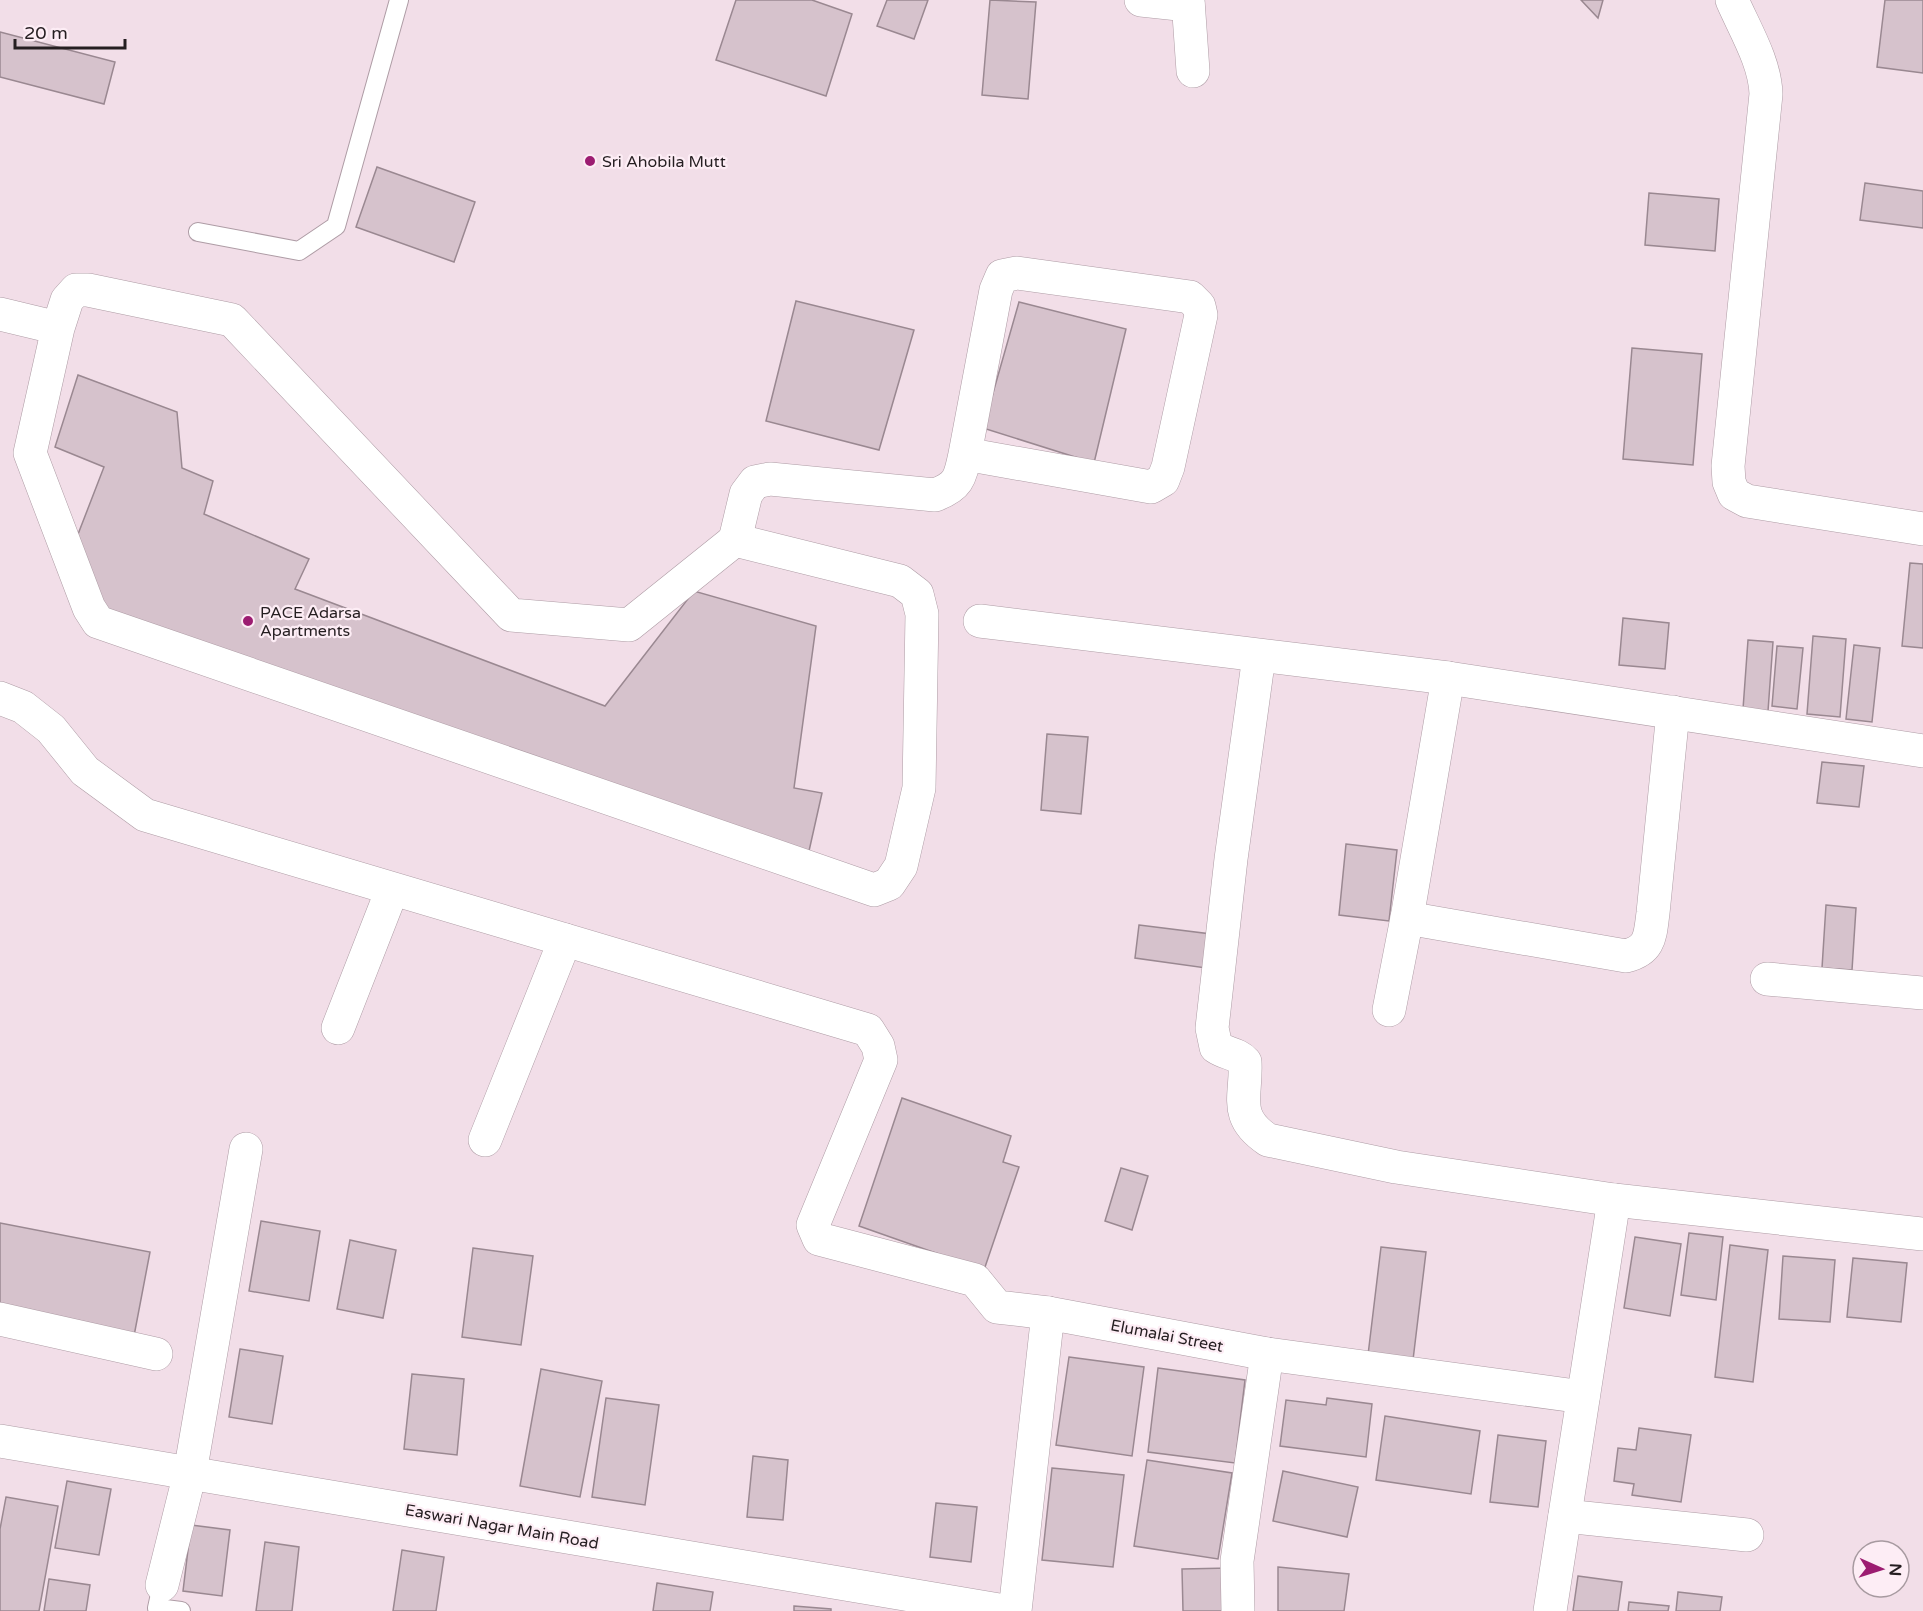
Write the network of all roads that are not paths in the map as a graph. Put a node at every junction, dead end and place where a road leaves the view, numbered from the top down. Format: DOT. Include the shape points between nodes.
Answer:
graph roads {
  1 [pos="399,0"];
  2 [pos="1141,0"];
  3 [pos="1732,0"];
  4 [pos="1188,2"];
  5 [pos="1193,71"];
  6 [pos="198,232"];
  7 [pos="0,314"];
  8 [pos="58,328"];
  9 [pos="965,454"];
  10 [pos="1923,529"];
  11 [pos="735,540"];
  12 [pos="980,621"];
  13 [pos="1258,656"];
  14 [pos="1448,678"];
  15 [pos="0,698"];
  16 [pos="1673,712"];
  17 [pos="1923,751"];
  18 [pos="392,890"];
  19 [pos="1407,918"];
  20 [pos="566,940"];
  21 [pos="1767,979"];
  22 [pos="1923,993"];
  23 [pos="1389,1010"];
  24 [pos="338,1028"];
  25 [pos="485,1140"];
  26 [pos="246,1149"];
  27 [pos="1614,1200"];
  28 [pos="1923,1234"];
  29 [pos="1048,1313"];
  30 [pos="0,1319"];
  31 [pos="156,1354"];
  32 [pos="1267,1354"];
  33 [pos="1583,1397"];
  34 [pos="0,1441"];
  35 [pos="190,1473"];
  36 [pos="1565,1516"];
  37 [pos="1747,1535"];
  38 [pos="162,1585"];
  39 [pos="181,1611"];
  40 [pos="1005,1611"];
  41 [pos="1015,1611"];
  42 [pos="1238,1611"];
  43 [pos="1550,1611"];
  1 -- 6 [label="lane" via="336,226 299,251"];
  2 -- 4 [label="street"];
  3 -- 10 [label="street" via="1761,67 1766,94 1729,482 1734,494 1747,501"];
  4 -- 5 [label="street"];
  7 -- 8 [label="street"];
  8 -- 11 [label="street" via="67,300 76,290 232,320 510,615 629,625"];
  8 -- 11 [label="street" via="30,453 89,608 98,622 874,890 889,884 900,866 919,788 922,614 917,594 900,581"];
  9 -- 9 [label="street" via="996,290 1002,276 1017,273 1190,297 1199,306 1201,315 1163,480 1151,487"];
  9 -- 11 [label="street" via="961,477 950,489 934,495 770,479 755,482 746,494"];
  12 -- 13 [label="street"];
  13 -- 14 [label="street"];
  13 -- 27 [label="street" via="1212,1028 1216,1047 1245,1062 1242,1102 1247,1118 1268,1140 1396,1167"];
  14 -- 16 [label="street"];
  14 -- 19 [label="street"];
  15 -- 18 [label="street" via="23,707 51,729 85,771 145,815"];
  16 -- 17 [label="street"];
  16 -- 19 [label="street" via="1653,913 1646,946 1639,953 1626,956"];
  18 -- 20 [label="street"];
  18 -- 24 [label="street"];
  19 -- 23 [label="street"];
  20 -- 25 [label="street"];
  20 -- 29 [label="street, Elumalai Street" via="868,1030 878,1046 880,1060 813,1225 819,1239 975,1280 997,1307"];
  21 -- 22 [label="street"];
  26 -- 35 [label="street"];
  27 -- 28 [label="street"];
  27 -- 33 [label="street"];
  29 -- 32 [label="street, Elumalai Street"];
  29 -- 41 [label="street"];
  30 -- 31 [label="street"];
  32 -- 33 [label="street, Elumalai Street"];
  32 -- 42 [label="street" via="1237,1561"];
  33 -- 36 [label="street"];
  34 -- 35 [label="street, Easwari Nagar Main Road"];
  35 -- 38 [label="street"];
  35 -- 40 [label="street, Easwari Nagar Main Road"];
  36 -- 37 [label="street"];
  36 -- 43 [label="street"];
  38 -- 39 [label="lane" via="157,1608"];
}
